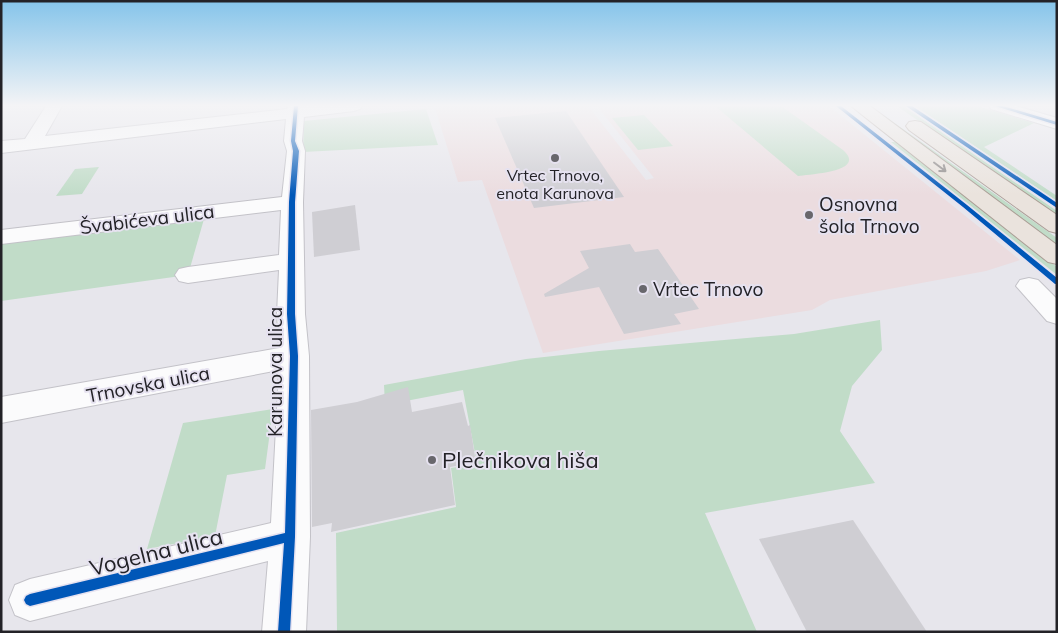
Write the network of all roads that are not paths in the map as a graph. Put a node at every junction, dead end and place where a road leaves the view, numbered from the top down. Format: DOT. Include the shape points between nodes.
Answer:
graph roads {
  1 [pos="35,136"];
  2 [pos="94,136"];
  3 [pos="295,136"];
  4 [pos="898,136"];
  5 [pos="930,136"];
  6 [pos="30,144"];
  7 [pos="1,147"];
  8 [pos="292,202"];
  9 [pos="1057,226"];
  10 [pos="1,237"];
  11 [pos="1057,257"];
  12 [pos="292,261"];
  13 [pos="188,275"];
  14 [pos="1028,286"];
  15 [pos="1057,315"];
  16 [pos="294,356"];
  17 [pos="1,410"];
  18 [pos="290,537"];
  19 [pos="30,600"];
  20 [pos="284,632"];
  1 -- 6 [label="street"];
  2 -- 6 [label="street"];
  3 -- 8 [label="street, Karunova ulica"];
  4 -- 11 [label="main road, one-way"];
  5 -- 9 [label="main road"];
  6 -- 7 [label="street"];
  8 -- 10 [label="street, Švabićeva ulica"];
  8 -- 12 [label="street, Karunova ulica"];
  12 -- 13 [label="street"];
  12 -- 16 [label="street, Karunova ulica"];
  14 -- 15 [label="street"];
  16 -- 17 [label="street, Trnovska ulica"];
  16 -- 18 [label="street, Karunova ulica"];
  18 -- 19 [label="street, Vogelna ulica"];
  18 -- 20 [label="street, Karunova ulica"];
}
